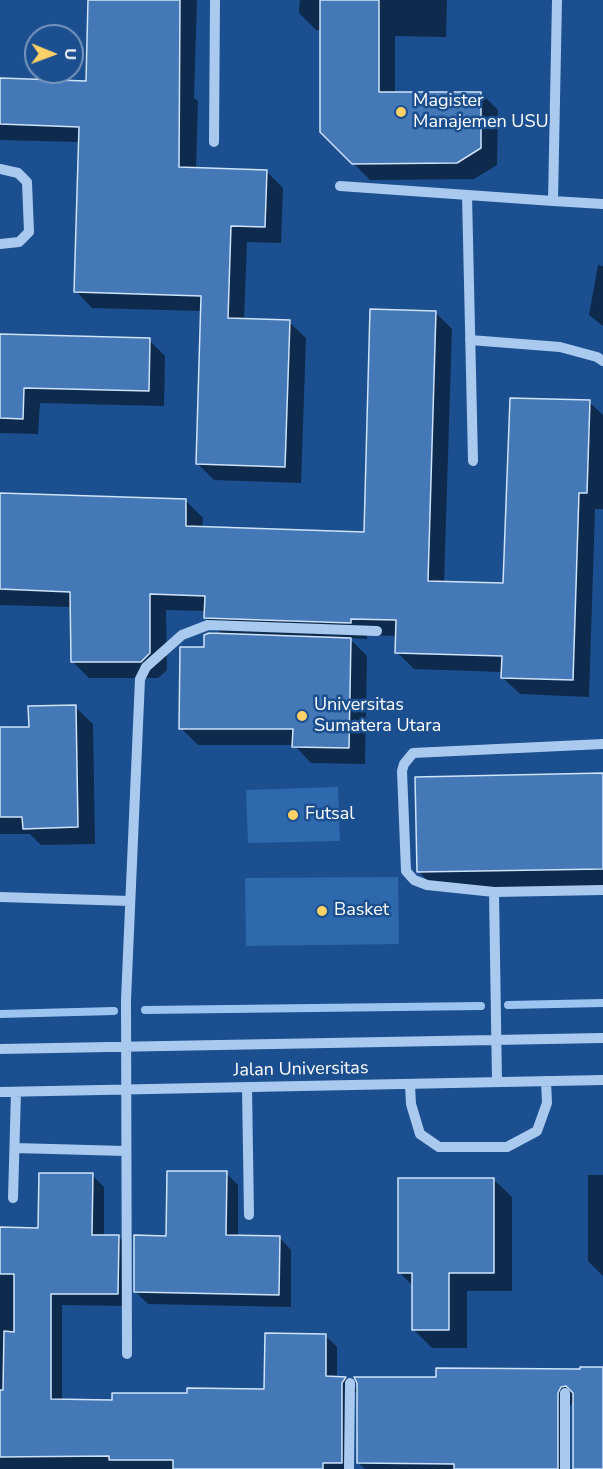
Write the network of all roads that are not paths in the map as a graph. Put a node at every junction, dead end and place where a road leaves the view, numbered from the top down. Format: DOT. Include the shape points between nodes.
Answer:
graph roads {
  1 [pos="215,0"];
  2 [pos="557,0"];
  3 [pos="214,142"];
  4 [pos="0,170"];
  5 [pos="340,186"];
  6 [pos="467,195"];
  7 [pos="553,201"];
  8 [pos="603,204"];
  9 [pos="0,244"];
  10 [pos="470,340"];
  11 [pos="603,362"];
  12 [pos="473,461"];
  13 [pos="377,631"];
  14 [pos="603,744"];
  15 [pos="603,890"];
  16 [pos="494,891"];
  17 [pos="0,897"];
  18 [pos="130,901"];
  19 [pos="603,1038"];
  20 [pos="498,1040"];
  21 [pos="126,1046"];
  22 [pos="0,1049"];
  23 [pos="603,1080"];
  24 [pos="546,1081"];
  25 [pos="498,1082"];
  26 [pos="410,1085"];
  27 [pos="248,1088"];
  28 [pos="125,1090"];
  29 [pos="0,1092"];
  30 [pos="16,1092"];
  31 [pos="15,1148"];
  32 [pos="125,1151"];
  33 [pos="13,1198"];
  34 [pos="249,1215"];
  35 [pos="127,1354"];
  36 [pos="350,1383"];
  37 [pos="565,1393"];
  38 [pos="349,1469"];
  39 [pos="565,1469"];
  1 -- 3 [label="street"];
  2 -- 7 [label="street"];
  4 -- 9 [label="street" via="18,173 27,182 29,232 19,242"];
  5 -- 6 [label="street"];
  6 -- 7 [label="street"];
  6 -- 10 [label="street"];
  7 -- 8 [label="street"];
  10 -- 11 [label="street" via="560,347"];
  10 -- 12 [label="street"];
  13 -- 18 [label="street" via="208,625 182,635 146,667 140,679"];
  14 -- 16 [label="street" via="413,753 408,757 402,771 406,871 414,880 427,885"];
  15 -- 16 [label="street"];
  16 -- 20 [label="street"];
  17 -- 18 [label="street"];
  18 -- 21 [label="street"];
  19 -- 20 [label="street, Jalan Universitas"];
  20 -- 21 [label="street, Jalan Universitas"];
  20 -- 25 [label="street"];
  21 -- 22 [label="street, Jalan Universitas"];
  21 -- 28 [label="street"];
  23 -- 24 [label="street, Jalan Universitas"];
  24 -- 25 [label="street, Jalan Universitas"];
  24 -- 26 [label="street" via="547,1103 537,1131 507,1148 439,1147 420,1134"];
  25 -- 26 [label="street, Jalan Universitas"];
  26 -- 27 [label="street, Jalan Universitas"];
  27 -- 28 [label="street, Jalan Universitas"];
  27 -- 34 [label="street"];
  28 -- 30 [label="street, Jalan Universitas"];
  28 -- 32 [label="street"];
  29 -- 30 [label="street, Jalan Universitas"];
  30 -- 31 [label="street"];
  31 -- 32 [label="street"];
  31 -- 33 [label="street"];
  32 -- 35 [label="street"];
  36 -- 38 [label="street"];
  37 -- 39 [label="street"];
}
